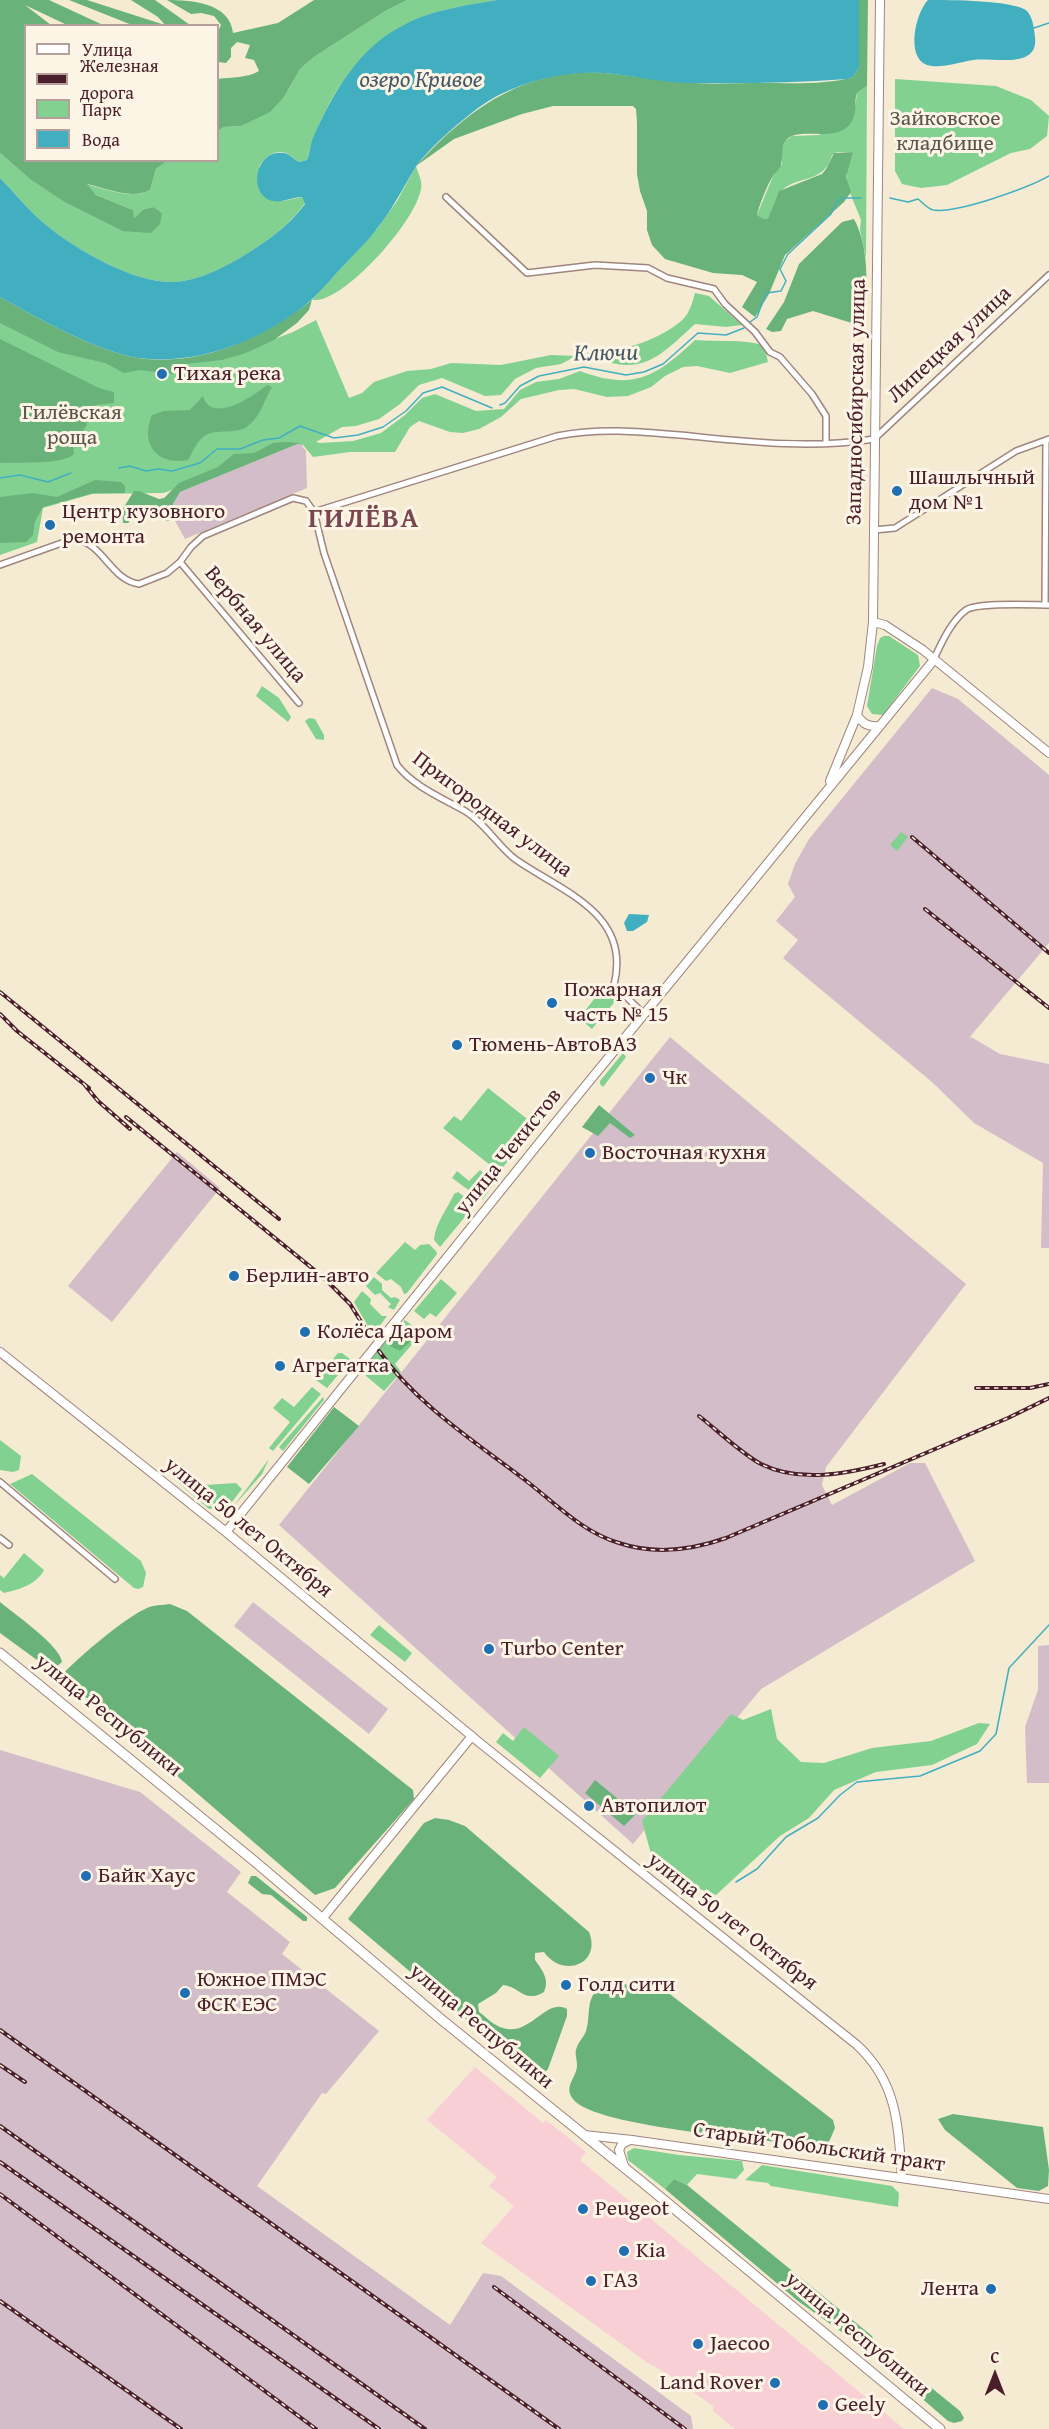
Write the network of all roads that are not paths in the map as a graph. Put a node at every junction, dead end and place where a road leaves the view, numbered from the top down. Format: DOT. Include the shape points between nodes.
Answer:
graph roads {
  1 [pos="880,0"];
  2 [pos="446,197"];
  3 [pos="1049,275"];
  4 [pos="874,439"];
  5 [pos="1047,440"];
  6 [pos="826,442"];
  7 [pos="314,512"];
  8 [pos="874,530"];
  9 [pos="180,562"];
  10 [pos="0,565"];
  11 [pos="1047,605"];
  12 [pos="873,622"];
  13 [pos="933,661"];
  14 [pos="299,704"];
  15 [pos="857,715"];
  16 [pos="879,726"];
  17 [pos="1049,753"];
  18 [pos="822,795"];
  19 [pos="645,1015"];
  20 [pos="0,1352"];
  21 [pos="0,1482"];
  22 [pos="226,1532"];
  23 [pos="0,1538"];
  24 [pos="9,1545"];
  25 [pos="115,1579"];
  26 [pos="0,1653"];
  27 [pos="472,1736"];
  28 [pos="322,1919"];
  29 [pos="583,2135"];
  30 [pos="632,2140"];
  31 [pos="626,2169"];
  32 [pos="902,2178"];
  33 [pos="1049,2199"];
  34 [pos="940,2429"];
  1 -- 4 [label="main road, Западносибирская улица"];
  2 -- 6 [label="street" via="527,273 595,265 648,268 667,278 714,289 812,394 826,416"];
  3 -- 4 [label="street, Липецкая улица"];
  4 -- 6 [label="street"];
  4 -- 8 [label="main road, Западносибирская улица"];
  5 -- 8 [label="street" via="1016,451 895,528"];
  5 -- 11 [label="street"];
  6 -- 7 [label="street" via="774,443 625,430 579,432"];
  7 -- 9 [label="street" via="306,501 293,498 203,536"];
  7 -- 19 [label="street, Пригородная улица" via="324,553 397,765 407,776 471,815 513,857 590,907 614,940 618,969 614,985"];
  8 -- 12 [label="main road, Западносибирская улица"];
  9 -- 10 [label="street, Вербная улица" via="157,578 132,583 91,543 73,539"];
  9 -- 14 [label="street, Вербная улица"];
  11 -- 13 [label="street" via="980,606 966,610"];
  12 -- 13 [label="main road" via="885,625"];
  12 -- 15 [label="main road, Западносибирская улица"];
  13 -- 16 [label="main road"];
  13 -- 17 [label="main road"];
  15 -- 16 [label="main road" via="871,727"];
  15 -- 18 [label="main road, Западносибирская улица"];
  16 -- 18 [label="main road"];
  18 -- 19 [label="main road, улица Чекистов"];
  19 -- 22 [label="main road, улица Чекистов"];
  20 -- 22 [label="main road, улица 50 лет Октября"];
  21 -- 25 [label="street"];
  22 -- 27 [label="main road, улица 50 лет Октября"];
  23 -- 24 [label="street"];
  26 -- 28 [label="main road, улица Республики"];
  27 -- 28 [label="main road"];
  27 -- 32 [label="main road, улица 50 лет Октября" via="867,2055 883,2076 895,2107"];
  28 -- 29 [label="main road, улица Республики"];
  29 -- 30 [label="main road, Старый Тобольский тракт"];
  29 -- 31 [label="main road, улица Республики"];
  30 -- 31 [label="main road" via="619,2150"];
  30 -- 32 [label="main road, Старый Тобольский тракт"];
  31 -- 34 [label="main road, улица Республики"];
  32 -- 33 [label="main road, Старый Тобольский тракт"];
}
